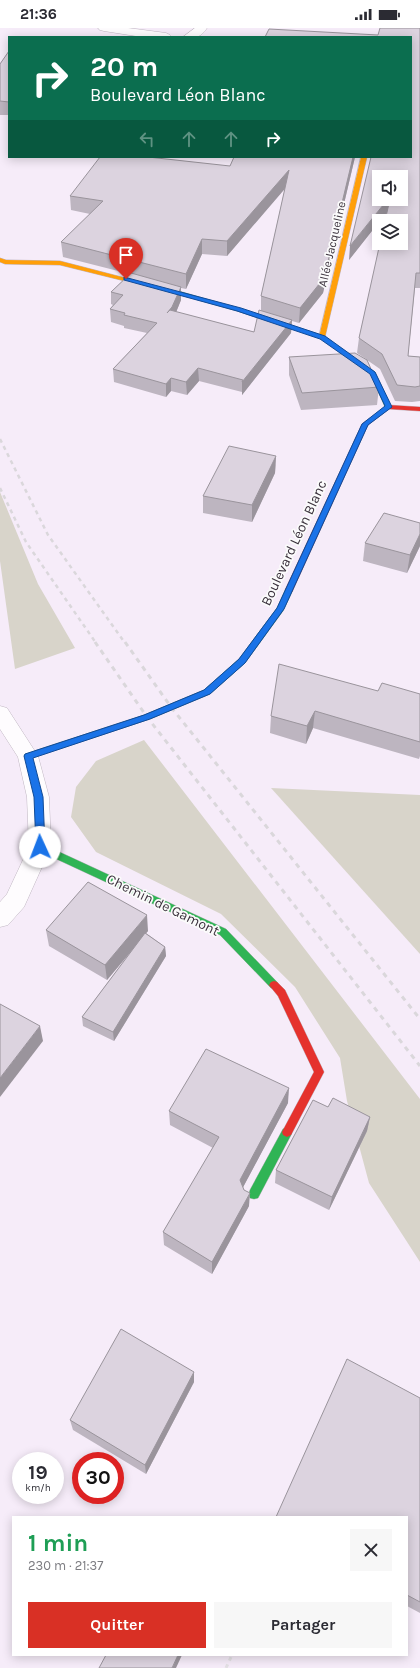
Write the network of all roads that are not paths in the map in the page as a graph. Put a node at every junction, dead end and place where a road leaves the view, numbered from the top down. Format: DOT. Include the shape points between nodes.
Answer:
graph roads {
  1 [pos="104,28"];
  2 [pos="201,28"];
  3 [pos="159,36"];
  4 [pos="191,36"];
  5 [pos="364,158"];
  6 [pos="0,260"];
  7 [pos="322,337"];
  8 [pos="388,407"];
  9 [pos="420,409"];
  10 [pos="0,713"];
  11 [pos="28,756"];
  12 [pos="40,847"];
  13 [pos="0,918"];
  14 [pos="254,1194"];
  1 -- 3 [label="street"];
  2 -- 4 [label="street"];
  5 -- 7 [label="street, Allée Jacqueline"];
  6 -- 7 [label="street" via="60,263 140,282"];
  7 -- 8 [label="street" via="373,373"];
  8 -- 9 [label="street"];
  8 -- 11 [label="street, Boulevard Léon Blanc" via="365,424 280,609 242,661 207,692 147,717"];
  10 -- 11 [label="street"];
  11 -- 12 [label="street" via="38,797"];
  12 -- 13 [label="street" via="16,900"];
  12 -- 14 [label="street, Chemin de Gamont" via="223,932 282,993 319,1072"];
}
